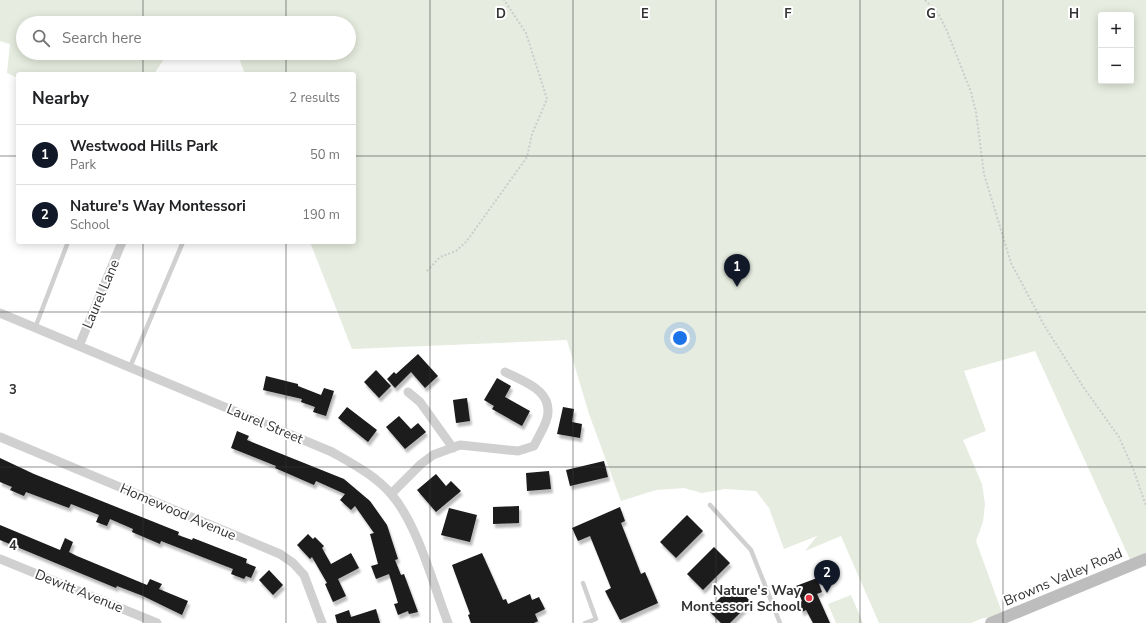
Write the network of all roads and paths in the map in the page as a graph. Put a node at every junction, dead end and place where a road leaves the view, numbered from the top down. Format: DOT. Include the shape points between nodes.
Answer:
graph roads {
  1 [pos="504,0"];
  2 [pos="925,0"];
  3 [pos="67,244"];
  4 [pos="121,244"];
  5 [pos="182,244"];
  6 [pos="427,271"];
  7 [pos="0,313"];
  8 [pos="36,328"];
  9 [pos="79,346"];
  10 [pos="130,367"];
  11 [pos="505,372"];
  12 [pos="408,392"];
  13 [pos="0,437"];
  14 [pos="453,448"];
  15 [pos="391,494"];
  16 [pos="710,505"];
  17 [pos="1146,506"];
  18 [pos="0,559"];
  19 [pos="1146,559"];
  20 [pos="583,584"];
  21 [pos="446,622"];
  22 [pos="157,623"];
  23 [pos="322,623"];
  24 [pos="585,623"];
  25 [pos="780,623"];
  26 [pos="991,623"];
  1 -- 6 [label="path" via="526,33 547,100 532,134 527,157 466,242 456,251 440,258"];
  2 -- 17 [label="path" via="939,15 947,31 971,92 984,174 1010,263 1044,325 1119,437"];
  3 -- 8 [label="lane"];
  4 -- 9 [label="street, Laurel Lane"];
  5 -- 10 [label="lane"];
  7 -- 8 [label="street, Laurel Street"];
  8 -- 9 [label="street, Laurel Street"];
  9 -- 10 [label="street, Laurel Street"];
  10 -- 15 [label="street, Laurel Street" via="332,452 364,470"];
  11 -- 14 [label="street" via="544,393 548,401 548,417 534,446 518,451 460,445"];
  12 -- 14 [label="street" via="420,402"];
  13 -- 23 [label="street, Homewood Avenue" via="280,554 304,575"];
  14 -- 15 [label="street" via="433,455"];
  15 -- 21 [label="street, Laurel Street" via="418,541"];
  16 -- 25 [label="lane" via="751,550"];
  18 -- 22 [label="street, Dewitt Avenue"];
  19 -- 26 [label="main road, Browns Valley Road"];
  20 -- 24 [label="lane" via="596,619"];
}
